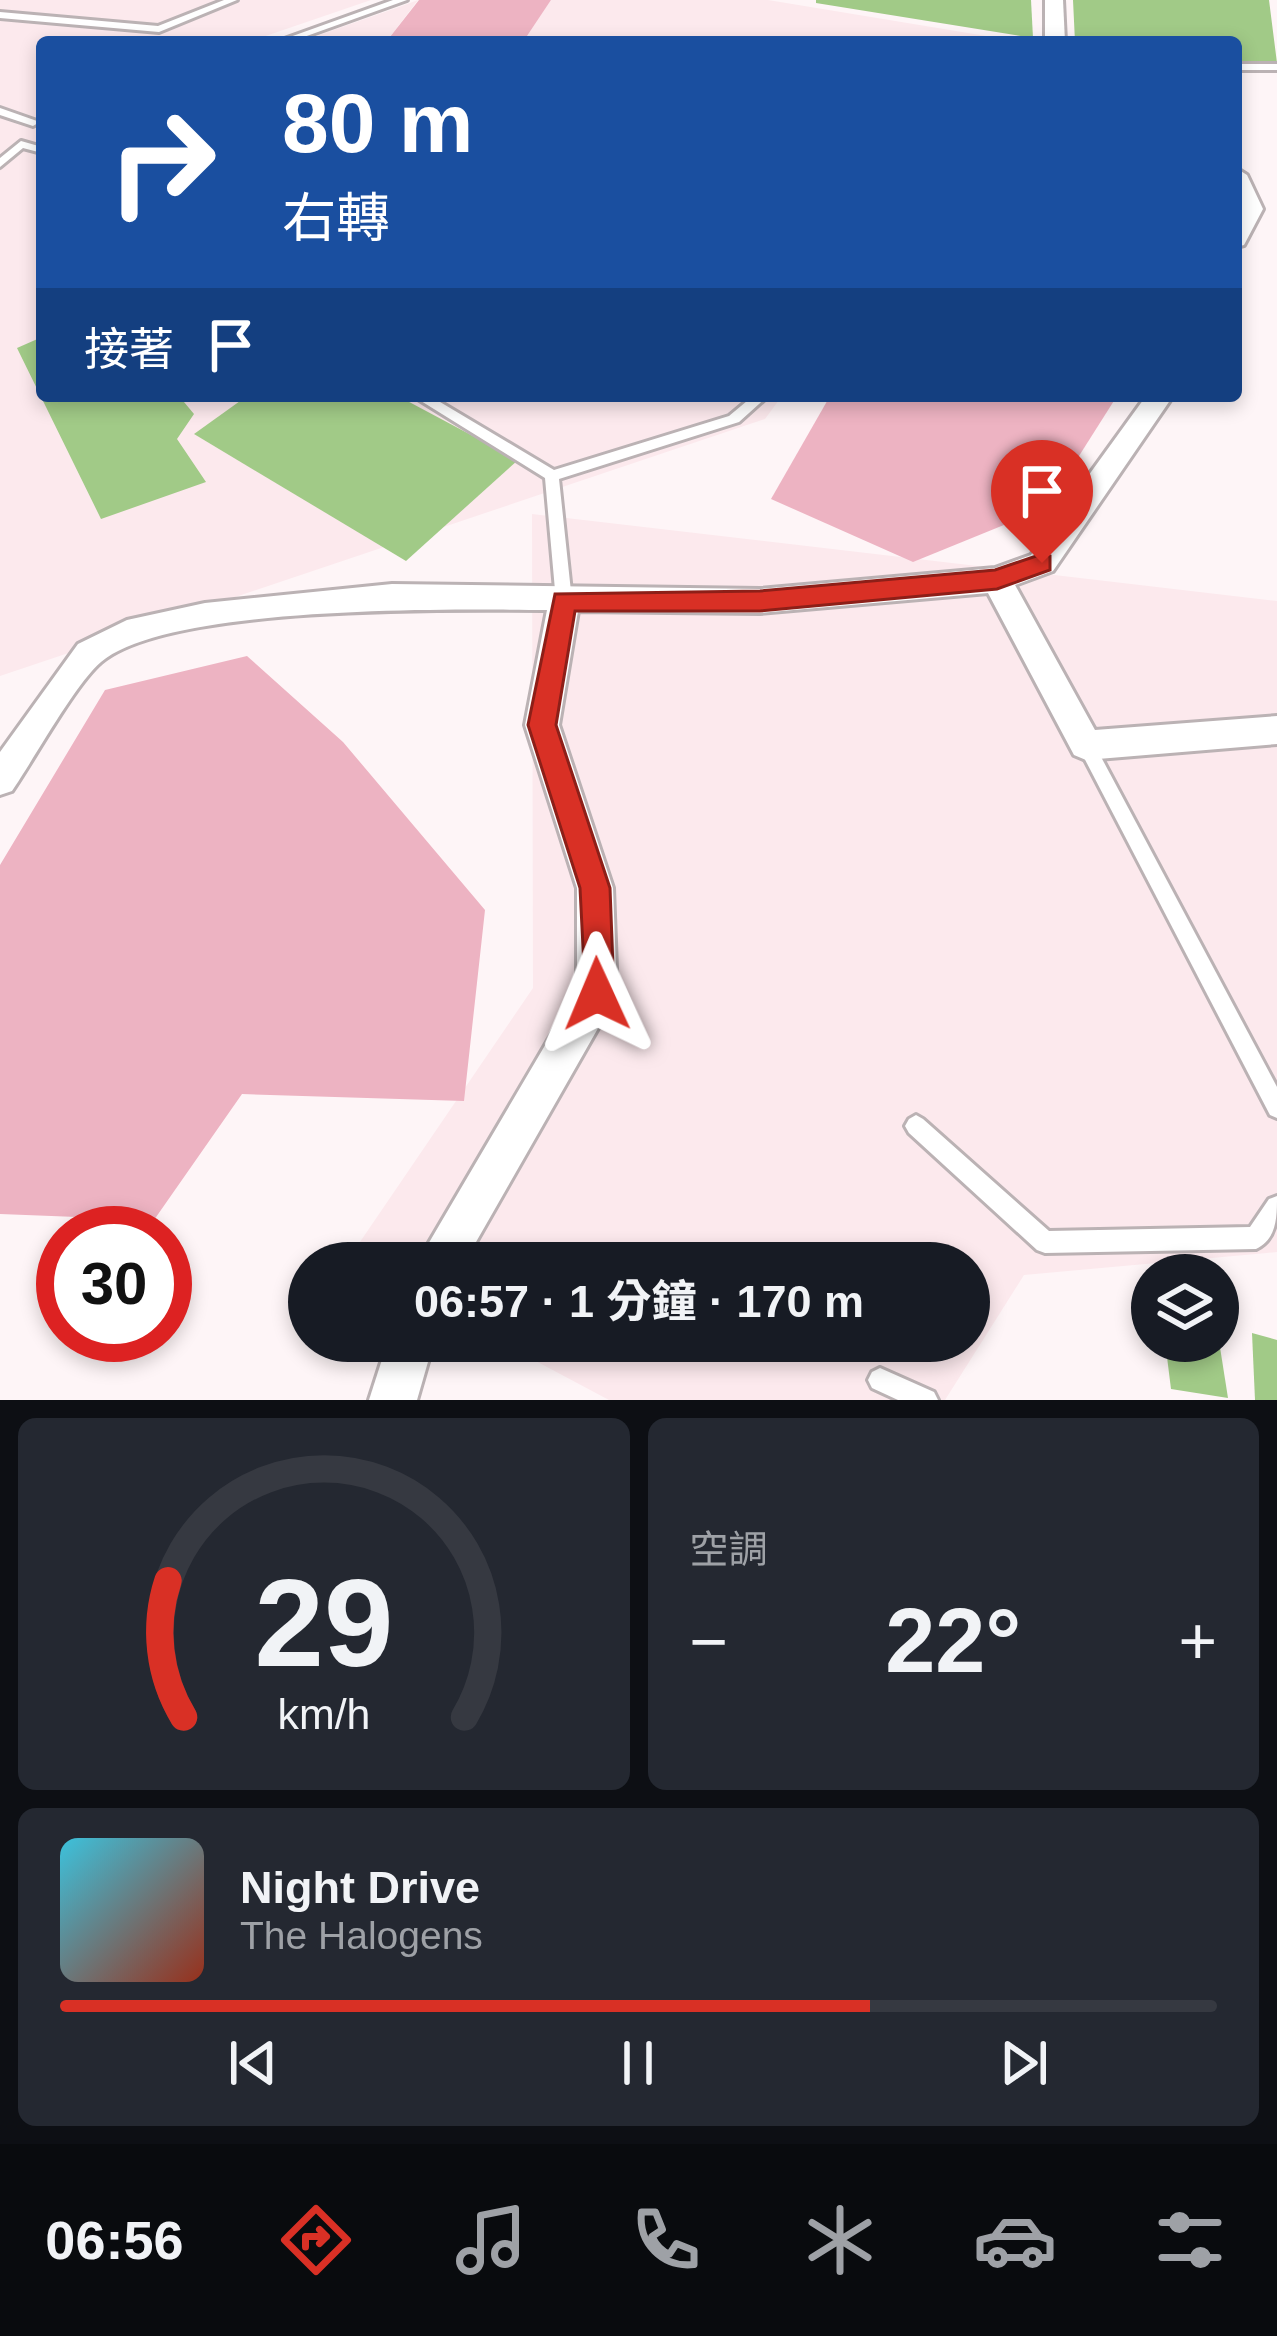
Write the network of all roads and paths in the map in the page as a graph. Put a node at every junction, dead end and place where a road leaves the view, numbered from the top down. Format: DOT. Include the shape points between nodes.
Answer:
graph roads {
  1 [pos="232,0"];
  2 [pos="402,0"];
  3 [pos="1054,0"];
  4 [pos="0,15"];
  5 [pos="298,36"];
  6 [pos="1054,36"];
  7 [pos="1242,67"];
  8 [pos="1277,67"];
  9 [pos="0,111"];
  10 [pos="36,123"];
  11 [pos="36,148"];
  12 [pos="0,164"];
  13 [pos="1242,188"];
  14 [pos="1242,228"];
  15 [pos="430,402"];
  16 [pos="754,402"];
  17 [pos="1156,402"];
  18 [pos="552,476"];
  19 [pos="997,580"];
  20 [pos="564,601"];
  21 [pos="1277,730"];
  22 [pos="1086,745"];
  23 [pos="0,780"];
  24 [pos="1277,1108"];
  25 [pos="916,1126"];
  26 [pos="1277,1208"];
  27 [pos="451,1242"];
  28 [pos="405,1362"];
  29 [pos="880,1380"];
  30 [pos="393,1400"];
  31 [pos="926,1400"];
  1 -- 4 [label="lane" via="159,29"];
  2 -- 5 [label="lane"];
  3 -- 6 [label="street"];
  7 -- 8 [label="lane"];
  9 -- 10 [label="lane"];
  11 -- 12 [label="lane" via="21,144"];
  13 -- 14 [label="street" via="1252,209"];
  15 -- 18 [label="lane"];
  16 -- 18 [label="lane" via="734,419"];
  17 -- 19 [label="street" via="1042,563"];
  18 -- 20 [label="lane"];
  19 -- 20 [label="street" via="760,601"];
  19 -- 22 [label="street"];
  20 -- 23 [label="street" via="371,598 205,615 127,633 89,653"];
  20 -- 27 [label="street" via="542,725 595,888 597,994"];
  21 -- 22 [label="street"];
  22 -- 24 [label="lane"];
  25 -- 26 [label="lane" via="1046,1242 1256,1238"];
  28 -- 30 [label="street"];
  29 -- 31 [label="lane"];
}
